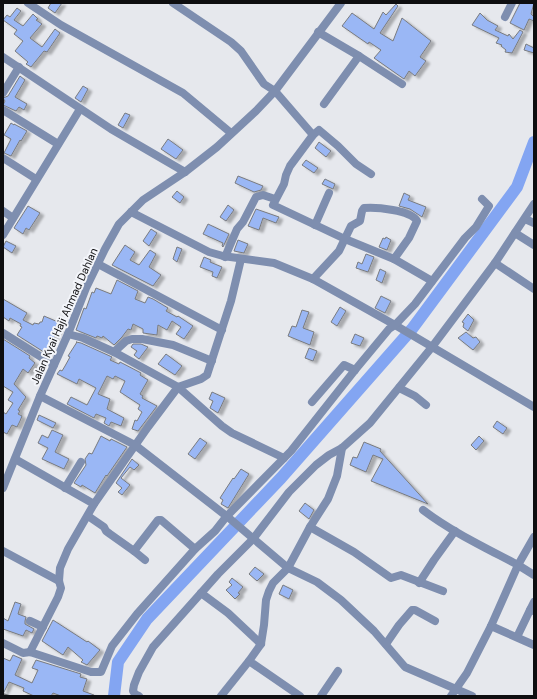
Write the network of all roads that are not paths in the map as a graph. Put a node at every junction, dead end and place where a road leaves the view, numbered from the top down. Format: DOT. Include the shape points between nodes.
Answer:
graph roads {
  1 [pos="28,3"];
  2 [pos="173,3"];
  3 [pos="341,3"];
  4 [pos="512,3"];
  5 [pos="505,17"];
  6 [pos="318,32"];
  7 [pos="359,56"];
  8 [pos="3,57"];
  9 [pos="19,67"];
  10 [pos="402,84"];
  11 [pos="275,91"];
  12 [pos="3,93"];
  13 [pos="324,104"];
  14 [pos="80,109"];
  15 [pos="3,110"];
  16 [pos="231,133"];
  17 [pos="313,135"];
  18 [pos="58,144"];
  19 [pos="3,158"];
  20 [pos="185,172"];
  21 [pos="371,174"];
  22 [pos="36,180"];
  23 [pos="329,193"];
  24 [pos="275,199"];
  25 [pos="482,199"];
  26 [pos="534,204"];
  27 [pos="3,212"];
  28 [pos="131,212"];
  29 [pos="13,218"];
  30 [pos="525,219"];
  31 [pos="534,223"];
  32 [pos="315,225"];
  33 [pos="3,234"];
  34 [pos="516,234"];
  35 [pos="345,239"];
  36 [pos="534,245"];
  37 [pos="225,256"];
  38 [pos="241,259"];
  39 [pos="394,259"];
  40 [pos="495,263"];
  41 [pos="98,264"];
  42 [pos="313,279"];
  43 [pos="432,281"];
  44 [pos="534,289"];
  45 [pos="397,326"];
  46 [pos="222,330"];
  47 [pos="3,333"];
  48 [pos="68,334"];
  49 [pos="432,347"];
  50 [pos="114,352"];
  51 [pos="212,361"];
  52 [pos="54,365"];
  53 [pos="355,370"];
  54 [pos="178,387"];
  55 [pos="399,388"];
  56 [pos="40,396"];
  57 [pos="312,402"];
  58 [pos="426,405"];
  59 [pos="534,407"];
  60 [pos="135,445"];
  61 [pos="342,448"];
  62 [pos="284,458"];
  63 [pos="15,459"];
  64 [pos="81,462"];
  65 [pos="3,488"];
  66 [pos="65,488"];
  67 [pos="94,504"];
  68 [pos="423,510"];
  69 [pos="88,516"];
  70 [pos="228,518"];
  71 [pos="310,527"];
  72 [pos="455,531"];
  73 [pos="534,537"];
  74 [pos="253,539"];
  75 [pos="3,550"];
  76 [pos="195,550"];
  77 [pos="134,551"];
  78 [pos="145,560"];
  79 [pos="518,566"];
  80 [pos="288,568"];
  81 [pos="534,575"];
  82 [pos="59,581"];
  83 [pos="420,583"];
  84 [pos="443,591"];
  85 [pos="201,593"];
  86 [pos="533,608"];
  87 [pos="30,621"];
  88 [pos="434,621"];
  89 [pos="490,626"];
  90 [pos="43,627"];
  91 [pos="517,637"];
  92 [pos="3,643"];
  93 [pos="261,644"];
  94 [pos="386,644"];
  95 [pos="534,644"];
  96 [pos="30,652"];
  97 [pos="249,661"];
  98 [pos="338,671"];
  99 [pos="454,693"];
  100 [pos="139,696"];
  101 [pos="221,696"];
  102 [pos="300,696"];
  103 [pos="321,696"];
  104 [pos="472,696"];
  1 -- 16 [label="street" via="61,25 183,93"];
  2 -- 11 [label="street" via="231,42 241,51 264,84"];
  3 -- 6 [label="street, Jalan Kyai Haji Ahmad Dahlan"];
  4 -- 5 [label="street"];
  6 -- 7 [label="street"];
  6 -- 11 [label="street, Jalan Kyai Haji Ahmad Dahlan"];
  7 -- 10 [label="street"];
  7 -- 13 [label="street"];
  8 -- 9 [label="street"];
  9 -- 12 [label="street"];
  9 -- 14 [label="street"];
  11 -- 16 [label="street, Jalan Kyai Haji Ahmad Dahlan"];
  11 -- 17 [label="street"];
  14 -- 18 [label="street"];
  14 -- 20 [label="street"];
  15 -- 18 [label="street"];
  16 -- 20 [label="street, Jalan Kyai Haji Ahmad Dahlan"];
  17 -- 21 [label="street" via="321,131 356,164"];
  17 -- 24 [label="street" via="290,166"];
  18 -- 22 [label="street"];
  19 -- 22 [label="street"];
  20 -- 28 [label="street, Jalan Kyai Haji Ahmad Dahlan" via="143,200"];
  22 -- 29 [label="street"];
  23 -- 32 [label="street"];
  24 -- 32 [label="street" via="274,206"];
  24 -- 37 [label="street" via="263,195 256,198 244,222 237,228"];
  25 -- 43 [label="street" via="489,208"];
  26 -- 30 [label="street"];
  27 -- 29 [label="street"];
  28 -- 37 [label="street" via="209,252"];
  28 -- 41 [label="street, Jalan Kyai Haji Ahmad Dahlan" via="119,224"];
  29 -- 33 [label="street"];
  30 -- 31 [label="street"];
  30 -- 34 [label="street"];
  32 -- 35 [label="street"];
  34 -- 36 [label="street"];
  34 -- 40 [label="street"];
  35 -- 39 [label="street"];
  35 -- 39 [label="street" via="351,226 360,221 364,208 375,207 411,216 417,221"];
  35 -- 42 [label="street" via="339,251"];
  37 -- 38 [label="street"];
  38 -- 42 [label="street" via="274,263"];
  38 -- 46 [label="street" via="232,301"];
  39 -- 43 [label="street"];
  40 -- 44 [label="street"];
  40 -- 49 [label="street"];
  41 -- 46 [label="street"];
  41 -- 48 [label="street, Jalan Kyai Haji Ahmad Dahlan"];
  42 -- 45 [label="street"];
  43 -- 45 [label="street"];
  45 -- 49 [label="street"];
  45 -- 53 [label="street" via="389,330"];
  46 -- 51 [label="street"];
  47 -- 52 [label="street"];
  48 -- 50 [label="street"];
  48 -- 52 [label="street, Jalan Kyai Haji Ahmad Dahlan"];
  49 -- 55 [label="street"];
  49 -- 59 [label="street"];
  50 -- 51 [label="street" via="126,341 142,339 173,345"];
  50 -- 54 [label="street"];
  51 -- 54 [label="street" via="205,377"];
  52 -- 56 [label="street, Jalan Kyai Haji Ahmad Dahlan"];
  53 -- 57 [label="street" via="344,365"];
  53 -- 62 [label="street"];
  54 -- 60 [label="street"];
  54 -- 62 [label="street" via="232,433"];
  55 -- 58 [label="street"];
  55 -- 61 [label="street" via="370,422"];
  56 -- 60 [label="street"];
  56 -- 63 [label="street, Jalan Kyai Haji Ahmad Dahlan"];
  60 -- 67 [label="street"];
  60 -- 70 [label="street"];
  61 -- 71 [label="street" via="331,494"];
  61 -- 74 [label="street" via="329,455 289,492"];
  62 -- 70 [label="street"];
  63 -- 65 [label="street, Jalan Kyai Haji Ahmad Dahlan"];
  63 -- 66 [label="street"];
  64 -- 66 [label="street"];
  66 -- 67 [label="street"];
  67 -- 69 [label="street"];
  68 -- 72 [label="street"];
  69 -- 77 [label="street"];
  69 -- 82 [label="street" via="68,549 60,568"];
  70 -- 74 [label="street"];
  70 -- 76 [label="street"];
  71 -- 80 [label="street"];
  71 -- 83 [label="street" via="354,552 391,578 400,575"];
  72 -- 79 [label="street"];
  72 -- 83 [label="street"];
  73 -- 79 [label="street"];
  74 -- 80 [label="street"];
  74 -- 85 [label="street"];
  75 -- 82 [label="street"];
  76 -- 77 [label="street" via="158,520"];
  76 -- 96 [label="street" via="116,641 101,672 91,672"];
  77 -- 78 [label="street"];
  79 -- 81 [label="street"];
  79 -- 89 [label="street"];
  80 -- 93 [label="street" via="268,591"];
  80 -- 94 [label="street" via="317,582 341,600"];
  82 -- 90 [label="street" via="61,588 58,598"];
  83 -- 84 [label="street"];
  85 -- 93 [label="street" via="228,613"];
  85 -- 100 [label="street" via="153,647 144,661 133,691"];
  86 -- 91 [label="street"];
  87 -- 90 [label="street"];
  88 -- 94 [label="street" via="412,610"];
  89 -- 91 [label="street"];
  89 -- 99 [label="street"];
  90 -- 96 [label="street"];
  91 -- 95 [label="street"];
  92 -- 96 [label="street" via="23,653"];
  93 -- 97 [label="street"];
  94 -- 99 [label="street" via="404,667"];
  97 -- 101 [label="street"];
  97 -- 102 [label="street"];
  98 -- 103 [label="street"];
  99 -- 104 [label="street"];
}
